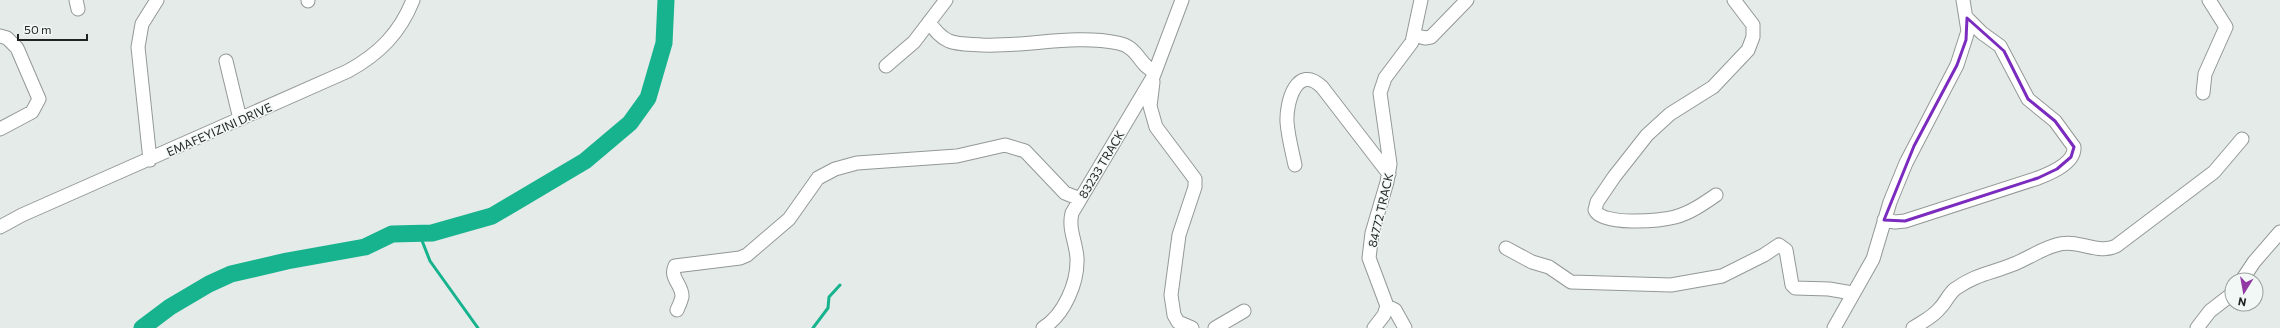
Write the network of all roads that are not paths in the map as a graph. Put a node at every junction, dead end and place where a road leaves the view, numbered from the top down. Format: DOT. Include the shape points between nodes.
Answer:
graph roads {
  1 [pos="157,0"];
  2 [pos="413,0"];
  3 [pos="946,0"];
  4 [pos="1182,0"];
  5 [pos="1420,0"];
  6 [pos="1467,0"];
  7 [pos="1734,0"];
  8 [pos="1963,0"];
  9 [pos="2209,0"];
  10 [pos="1967,18"];
  11 [pos="929,22"];
  12 [pos="1414,35"];
  13 [pos="0,36"];
  14 [pos="226,61"];
  15 [pos="886,66"];
  16 [pos="1154,75"];
  17 [pos="2203,93"];
  18 [pos="240,119"];
  19 [pos="0,130"];
  20 [pos="2242,139"];
  21 [pos="150,160"];
  22 [pos="1296,165"];
  23 [pos="1389,174"];
  24 [pos="1716,195"];
  25 [pos="1080,199"];
  26 [pos="1884,220"];
  27 [pos="0,227"];
  28 [pos="2280,232"];
  29 [pos="1506,248"];
  30 [pos="2247,272"];
  31 [pos="1852,293"];
  32 [pos="2224,300"];
  33 [pos="1387,306"];
  34 [pos="677,310"];
  35 [pos="1244,311"];
  36 [pos="1043,328"];
  37 [pos="1192,328"];
  38 [pos="1215,328"];
  39 [pos="1374,328"];
  40 [pos="1405,328"];
  41 [pos="1834,328"];
  42 [pos="1913,328"];
  43 [pos="2197,328"];
  1 -- 21 [label="street" via="142,24 138,47"];
  2 -- 18 [label="street, EMAFEYIZINI DRIVE" via="401,27 392,39 361,64"];
  3 -- 11 [label="street"];
  4 -- 16 [label="street, 83233 TRACK"];
  5 -- 12 [label="street, 84772 TRACK"];
  6 -- 12 [label="street" via="1431,37"];
  7 -- 24 [label="street" via="1753,25 1753,37 1748,50 1713,87 1670,114 1647,135 1614,177 1597,202 1595,210 1601,216 1614,220 1668,218 1693,210"];
  8 -- 10 [label="street"];
  9 -- 17 [label="street" via="2226,27 2205,74"];
  10 -- 26 [label="street" via="1966,40 1957,65 1914,146"];
  10 -- 26 [label="street" via="2004,51 2028,99 2055,121 2073,145 2073,154 2048,174 1906,221"];
  11 -- 15 [label="street" via="914,42"];
  11 -- 16 [label="street" via="940,36 962,44 1002,45 1097,40 1119,43 1132,48"];
  12 -- 23 [label="street, 84772 TRACK" via="1407,49 1385,78 1380,94 1390,153"];
  13 -- 19 [label="street" via="7,38 17,48 39,98 32,112"];
  14 -- 18 [label="street"];
  16 -- 25 [label="street, 83233 TRACK"];
  16 -- 37 [label="street" via="1150,96 1151,115 1167,144 1195,179 1195,187 1179,235 1171,295 1174,316 1178,322"];
  18 -- 21 [label="street, EMAFEYIZINI DRIVE"];
  20 -- 42 [label="street" via="2214,172 2116,246 2105,250 2079,243 2064,243 2014,264 1986,272 1957,288 1937,312"];
  21 -- 27 [label="street, EMAFEYIZINI DRIVE"];
  22 -- 23 [label="street" via="1288,127 1288,111 1296,87 1300,80 1306,79 1322,87"];
  23 -- 33 [label="street, 84772 TRACK" via="1372,233 1369,258"];
  25 -- 34 [label="street" via="1065,193 1025,151 1005,145 957,156 847,165 818,178 789,219 747,256 675,266 673,276 680,287 682,297"];
  25 -- 36 [label="street, 83233 TRACK" via="1071,219 1077,260 1076,271 1062,309 1055,319"];
  26 -- 31 [label="street" via="1873,259"];
  28 -- 30 [label="street"];
  29 -- 31 [label="street" via="1532,262 1549,267 1571,282 1670,285 1722,276 1779,245 1786,250 1792,285 1795,288"];
  31 -- 41 [label="street"];
  32 -- 43 [label="street" via="2210,310"];
  33 -- 39 [label="street"];
  33 -- 40 [label="street" via="1395,310"];
  35 -- 38 [label="street"];
}
